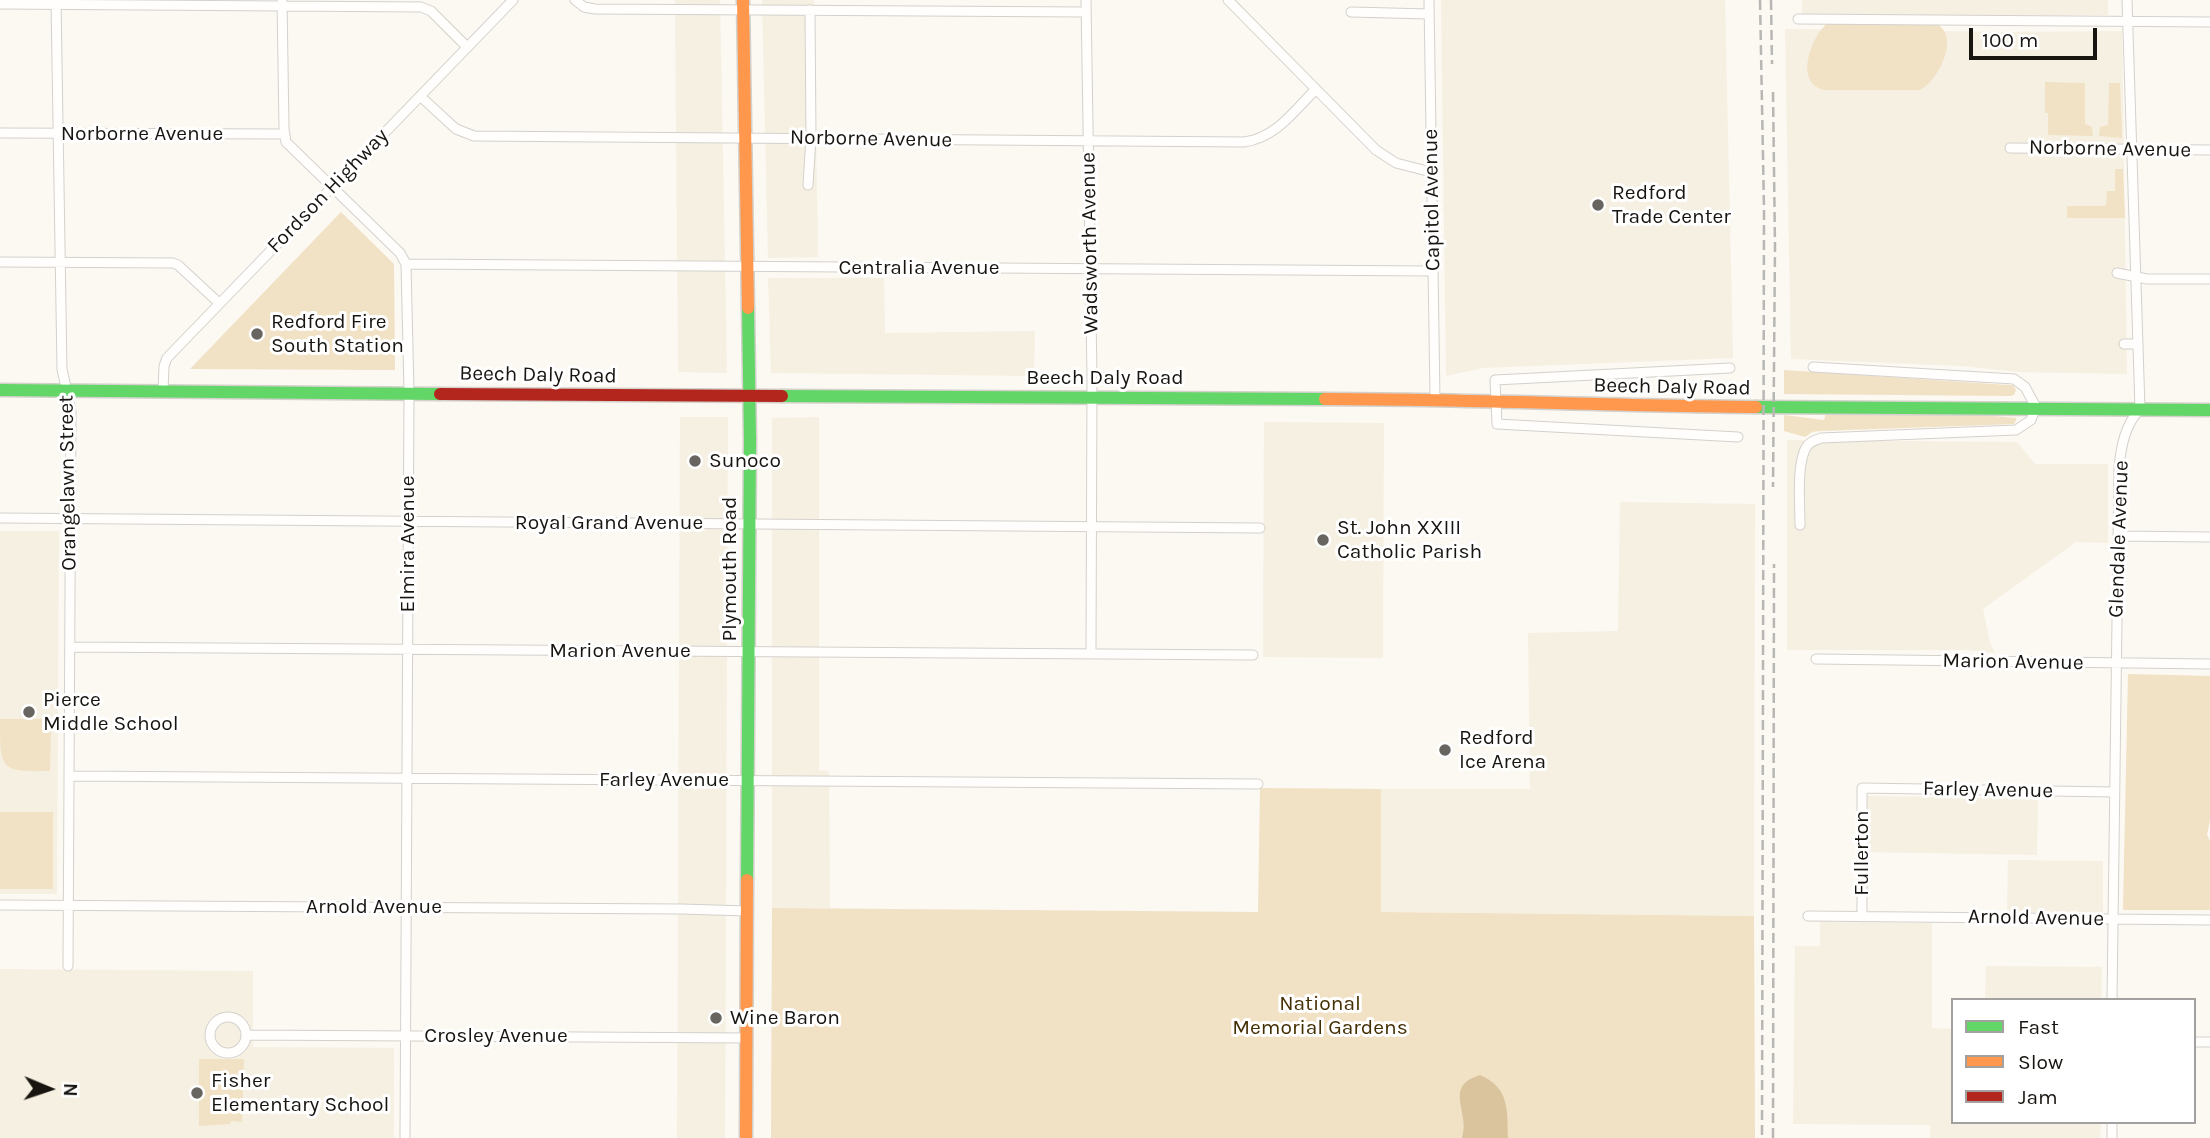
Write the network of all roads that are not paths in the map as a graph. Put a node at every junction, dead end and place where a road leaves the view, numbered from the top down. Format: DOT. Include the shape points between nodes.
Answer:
graph roads {
  1 [pos="513,0"];
  2 [pos="575,0"];
  3 [pos="1086,0"];
  4 [pos="1228,0"];
  5 [pos="1429,0"];
  6 [pos="2127,0"];
  7 [pos="56,2"];
  8 [pos="282,3"];
  9 [pos="0,4"];
  10 [pos="743,5"];
  11 [pos="810,10"];
  12 [pos="1086,12"];
  13 [pos="1351,12"];
  14 [pos="1429,13"];
  15 [pos="1798,19"];
  16 [pos="2128,21"];
  17 [pos="2210,22"];
  18 [pos="467,47"];
  19 [pos="1316,89"];
  20 [pos="420,96"];
  21 [pos="0,133"];
  22 [pos="58,133"];
  23 [pos="285,134"];
  24 [pos="745,138"];
  25 [pos="811,138"];
  26 [pos="1088,141"];
  27 [pos="2010,148"];
  28 [pos="2131,150"];
  29 [pos="2210,150"];
  30 [pos="1432,172"];
  31 [pos="808,185"];
  32 [pos="332,186"];
  33 [pos="0,261"];
  34 [pos="60,262"];
  35 [pos="406,264"];
  36 [pos="748,266"];
  37 [pos="1091,268"];
  38 [pos="1433,271"];
  39 [pos="2117,273"];
  40 [pos="2135,276"];
  41 [pos="2210,279"];
  42 [pos="219,303"];
  43 [pos="2124,344"];
  44 [pos="2138,344"];
  45 [pos="1813,367"];
  46 [pos="1731,368"];
  47 [pos="0,390"];
  48 [pos="67,390"];
  49 [pos="163,391"];
  50 [pos="409,393"];
  51 [pos="750,396"];
  52 [pos="1092,397"];
  53 [pos="1435,399"];
  54 [pos="1495,403"];
  55 [pos="2036,407"];
  56 [pos="2140,409"];
  57 [pos="2210,410"];
  58 [pos="1738,437"];
  59 [pos="0,518"];
  60 [pos="70,519"];
  61 [pos="408,521"];
  62 [pos="750,523"];
  63 [pos="1800,524"];
  64 [pos="1093,526"];
  65 [pos="1260,528"];
  66 [pos="2118,536"];
  67 [pos="2210,537"];
  68 [pos="71,647"];
  69 [pos="408,650"];
  70 [pos="749,652"];
  71 [pos="1091,653"];
  72 [pos="1254,655"];
  73 [pos="1816,659"];
  74 [pos="2116,663"];
  75 [pos="2210,664"];
  76 [pos="70,776"];
  77 [pos="407,778"];
  78 [pos="748,780"];
  79 [pos="1258,784"];
  80 [pos="1862,788"];
  81 [pos="2114,792"];
  82 [pos="0,905"];
  83 [pos="69,905"];
  84 [pos="407,907"];
  85 [pos="747,911"];
  86 [pos="1808,916"];
  87 [pos="1862,917"];
  88 [pos="2112,919"];
  89 [pos="2210,920"];
  90 [pos="68,967"];
  91 [pos="2112,998"];
  92 [pos="246,1035"];
  93 [pos="406,1036"];
  94 [pos="747,1038"];
  95 [pos="405,1138"];
  96 [pos="746,1138"];
  1 -- 18 [label="street, Fordson Highway"];
  2 -- 10 [label="street" via="594,9"];
  3 -- 12 [label="street, Wadsworth Avenue"];
  4 -- 19 [label="street"];
  5 -- 14 [label="street, Capitol Avenue"];
  6 -- 16 [label="street, Glendale Avenue"];
  7 -- 8 [label="street"];
  7 -- 9 [label="street"];
  7 -- 22 [label="street, Orangelawn Street"];
  8 -- 18 [label="street" via="421,7 431,11"];
  8 -- 23 [label="street"];
  10 -- 11 [label="street"];
  10 -- 24 [label="main road, Plymouth Road"];
  11 -- 12 [label="street"];
  11 -- 25 [label="street"];
  12 -- 26 [label="street, Wadsworth Avenue"];
  13 -- 14 [label="street"];
  14 -- 30 [label="street, Capitol Avenue"];
  15 -- 16 [label="street"];
  16 -- 17 [label="street"];
  16 -- 28 [label="street, Glendale Avenue"];
  18 -- 20 [label="street, Fordson Highway"];
  19 -- 26 [label="street, Norborne Avenue" via="1275,130 1255,140"];
  19 -- 30 [label="street" via="1384,156"];
  20 -- 24 [label="street, Norborne Avenue" via="456,129 474,136"];
  20 -- 32 [label="street, Fordson Highway"];
  21 -- 22 [label="street, Norborne Avenue"];
  22 -- 23 [label="street, Norborne Avenue"];
  22 -- 34 [label="street, Orangelawn Street"];
  23 -- 32 [label="street" via="290,148"];
  24 -- 25 [label="street, Norborne Avenue"];
  24 -- 36 [label="main road, Plymouth Road"];
  25 -- 26 [label="street, Norborne Avenue"];
  25 -- 31 [label="street"];
  26 -- 37 [label="street, Wadsworth Avenue"];
  27 -- 28 [label="street, Norborne Avenue"];
  28 -- 29 [label="street, Norborne Avenue"];
  28 -- 40 [label="street, Glendale Avenue"];
  30 -- 38 [label="street, Capitol Avenue"];
  32 -- 35 [label="street"];
  32 -- 42 [label="street, Fordson Highway"];
  33 -- 34 [label="street"];
  34 -- 42 [label="street" via="173,263"];
  34 -- 48 [label="street, Orangelawn Street" via="62,369"];
  35 -- 36 [label="street, Centralia Avenue"];
  35 -- 50 [label="street, Elmira Avenue"];
  36 -- 37 [label="street, Centralia Avenue"];
  36 -- 51 [label="main road, Plymouth Road"];
  37 -- 38 [label="street, Centralia Avenue"];
  37 -- 52 [label="street, Wadsworth Avenue"];
  38 -- 53 [label="street, Capitol Avenue"];
  39 -- 40 [label="street"];
  40 -- 41 [label="street"];
  40 -- 44 [label="street, Glendale Avenue"];
  42 -- 49 [label="street, Fordson Highway" via="167,358"];
  43 -- 44 [label="street"];
  44 -- 56 [label="street, Glendale Avenue"];
  45 -- 55 [label="street" via="2014,380 2025,387"];
  46 -- 54 [label="street" via="1495,380"];
  47 -- 48 [label="main road, Beech Daly Road"];
  48 -- 49 [label="main road, Beech Daly Road"];
  48 -- 60 [label="street, Orangelawn Street" via="71,411"];
  49 -- 50 [label="main road, Beech Daly Road"];
  50 -- 51 [label="main road, Beech Daly Road"];
  50 -- 61 [label="street, Elmira Avenue"];
  51 -- 52 [label="main road, Beech Daly Road"];
  51 -- 62 [label="main road, Plymouth Road"];
  52 -- 53 [label="main road, Beech Daly Road"];
  52 -- 64 [label="street, Wadsworth Avenue"];
  53 -- 54 [label="main road, Beech Daly Road"];
  54 -- 55 [label="main road, Beech Daly Road"];
  54 -- 58 [label="street" via="1497,424"];
  55 -- 56 [label="main road, Beech Daly Road"];
  55 -- 63 [label="street" via="2031,420 2016,430 1813,441 1801,467"];
  56 -- 57 [label="main road, Beech Daly Road"];
  56 -- 66 [label="street, Glendale Avenue" via="2131,419 2120,456"];
  59 -- 60 [label="street, Royal Grand Avenue"];
  60 -- 61 [label="street, Royal Grand Avenue"];
  60 -- 68 [label="street, Orangelawn Street"];
  61 -- 62 [label="street, Royal Grand Avenue"];
  61 -- 69 [label="street, Elmira Avenue"];
  62 -- 64 [label="street, Royal Grand Avenue"];
  62 -- 70 [label="main road, Plymouth Road"];
  64 -- 65 [label="street, Royal Grand Avenue"];
  64 -- 71 [label="street, Wadsworth Avenue"];
  66 -- 67 [label="street"];
  66 -- 74 [label="street, Glendale Avenue"];
  68 -- 69 [label="street, Marion Avenue"];
  68 -- 76 [label="street, Orangelawn Street"];
  69 -- 70 [label="street, Marion Avenue"];
  69 -- 77 [label="street, Elmira Avenue"];
  70 -- 71 [label="street, Marion Avenue"];
  70 -- 78 [label="main road, Plymouth Road"];
  71 -- 72 [label="street, Marion Avenue"];
  73 -- 74 [label="street, Marion Avenue"];
  74 -- 75 [label="street, Marion Avenue"];
  74 -- 81 [label="street, Glendale Avenue"];
  76 -- 77 [label="street, Farley Avenue"];
  76 -- 83 [label="street, Orangelawn Street"];
  77 -- 78 [label="street, Farley Avenue"];
  77 -- 84 [label="street, Elmira Avenue"];
  78 -- 79 [label="street, Farley Avenue"];
  78 -- 85 [label="main road, Plymouth Road"];
  80 -- 81 [label="street, Farley Avenue"];
  80 -- 87 [label="street, Fullerton"];
  81 -- 88 [label="street, Glendale Avenue"];
  82 -- 83 [label="street, Arnold Avenue"];
  83 -- 84 [label="street, Arnold Avenue"];
  83 -- 90 [label="street, Orangelawn Street"];
  84 -- 85 [label="street, Arnold Avenue"];
  84 -- 93 [label="street, Elmira Avenue"];
  85 -- 94 [label="main road, Plymouth Road"];
  86 -- 87 [label="street, Arnold Avenue"];
  87 -- 88 [label="street, Arnold Avenue"];
  88 -- 89 [label="street, Arnold Avenue"];
  88 -- 91 [label="street, Glendale Avenue"];
  92 -- 92 [label="street" via="240,1048 229,1053 213,1045 210,1034 215,1023 226,1017 237,1020"];
  92 -- 93 [label="street, Crosley Avenue"];
  93 -- 94 [label="street, Crosley Avenue"];
  93 -- 95 [label="street, Elmira Avenue"];
  94 -- 96 [label="main road, Plymouth Road"];
}
